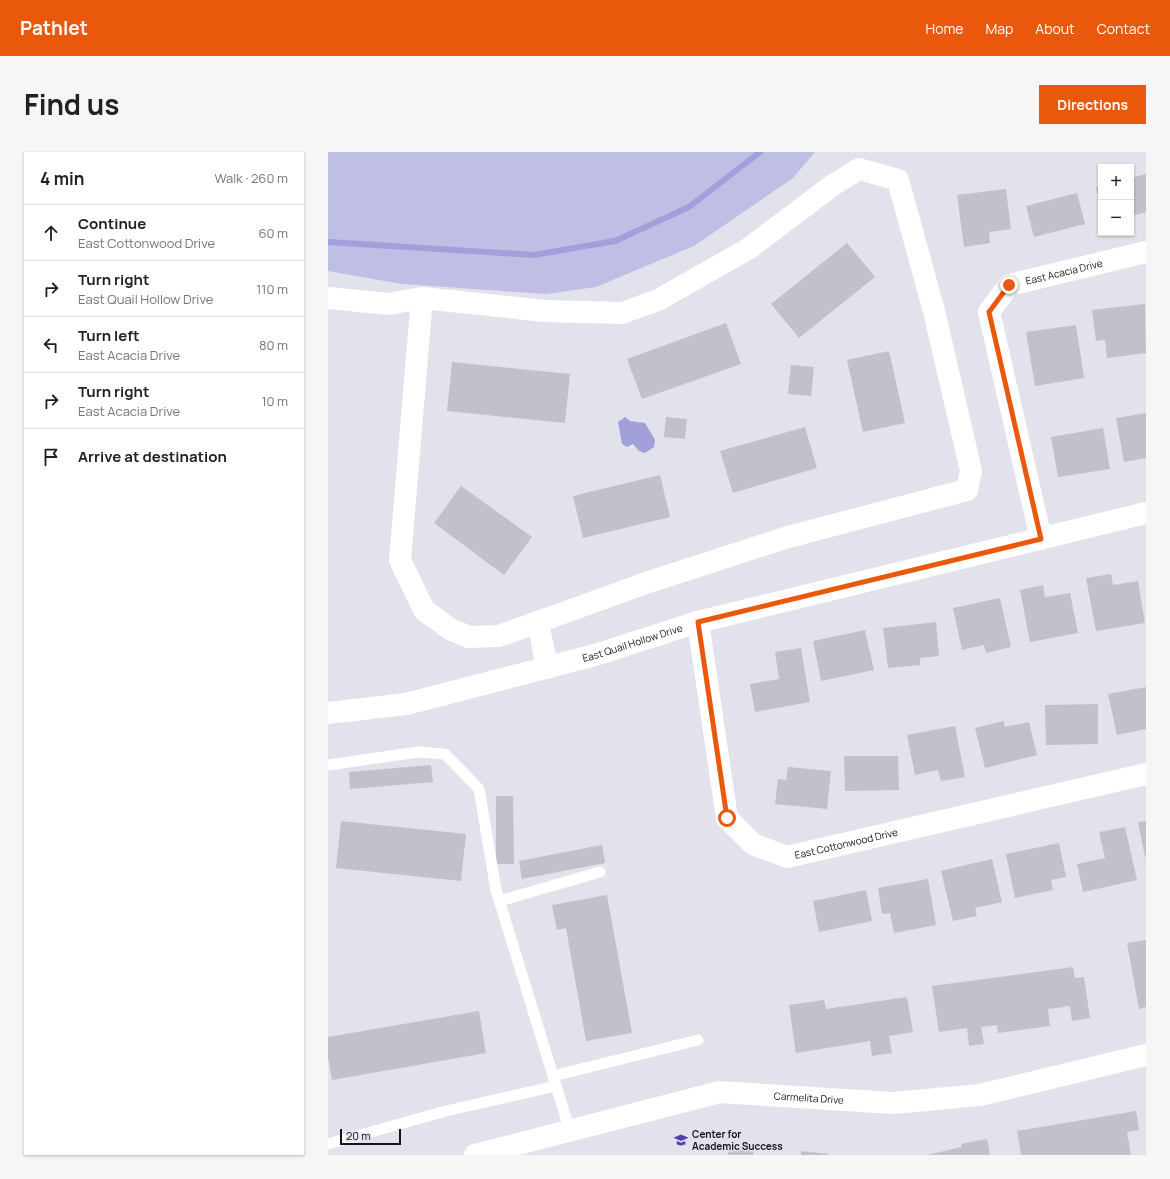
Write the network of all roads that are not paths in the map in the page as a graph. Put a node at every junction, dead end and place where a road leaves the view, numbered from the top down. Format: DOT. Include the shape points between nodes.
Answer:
graph roads {
  1 [pos="1146,252"];
  2 [pos="328,298"];
  3 [pos="422,298"];
  4 [pos="1146,513"];
  5 [pos="1041,539"];
  6 [pos="538,622"];
  7 [pos="698,622"];
  8 [pos="547,668"];
  9 [pos="328,713"];
  10 [pos="328,764"];
  11 [pos="1146,774"];
  12 [pos="600,872"];
  13 [pos="499,900"];
  14 [pos="698,1040"];
  15 [pos="1146,1055"];
  16 [pos="554,1081"];
  17 [pos="570,1131"];
  18 [pos="328,1144"];
  19 [pos="476,1155"];
  1 -- 5 [label="street, East Acacia Drive" via="1009,285 989,312"];
  2 -- 3 [label="street" via="388,304"];
  3 -- 6 [label="street" via="400,560 424,610 450,629 469,637 499,636"];
  3 -- 6 [label="street" via="545,311 622,312 658,300 748,249 833,185 859,169 898,180 934,311 971,471 967,490 788,537 646,583"];
  4 -- 5 [label="street, East Quail Hollow Drive"];
  5 -- 7 [label="street, East Quail Hollow Drive"];
  6 -- 8 [label="street"];
  7 -- 8 [label="street, East Quail Hollow Drive" via="595,656"];
  7 -- 11 [label="street, East Cottonwood Drive" via="727,818 753,844 787,857"];
  8 -- 9 [label="street, East Quail Hollow Drive" via="406,704"];
  10 -- 13 [label="lane" via="418,752 445,754 478,789"];
  12 -- 13 [label="lane"];
  13 -- 16 [label="lane"];
  14 -- 16 [label="lane"];
  15 -- 17 [label="street, Carmelita Drive" via="980,1095 894,1103 720,1092"];
  16 -- 17 [label="lane"];
  16 -- 18 [label="lane"];
  17 -- 19 [label="street, Carmelita Drive"];
}
